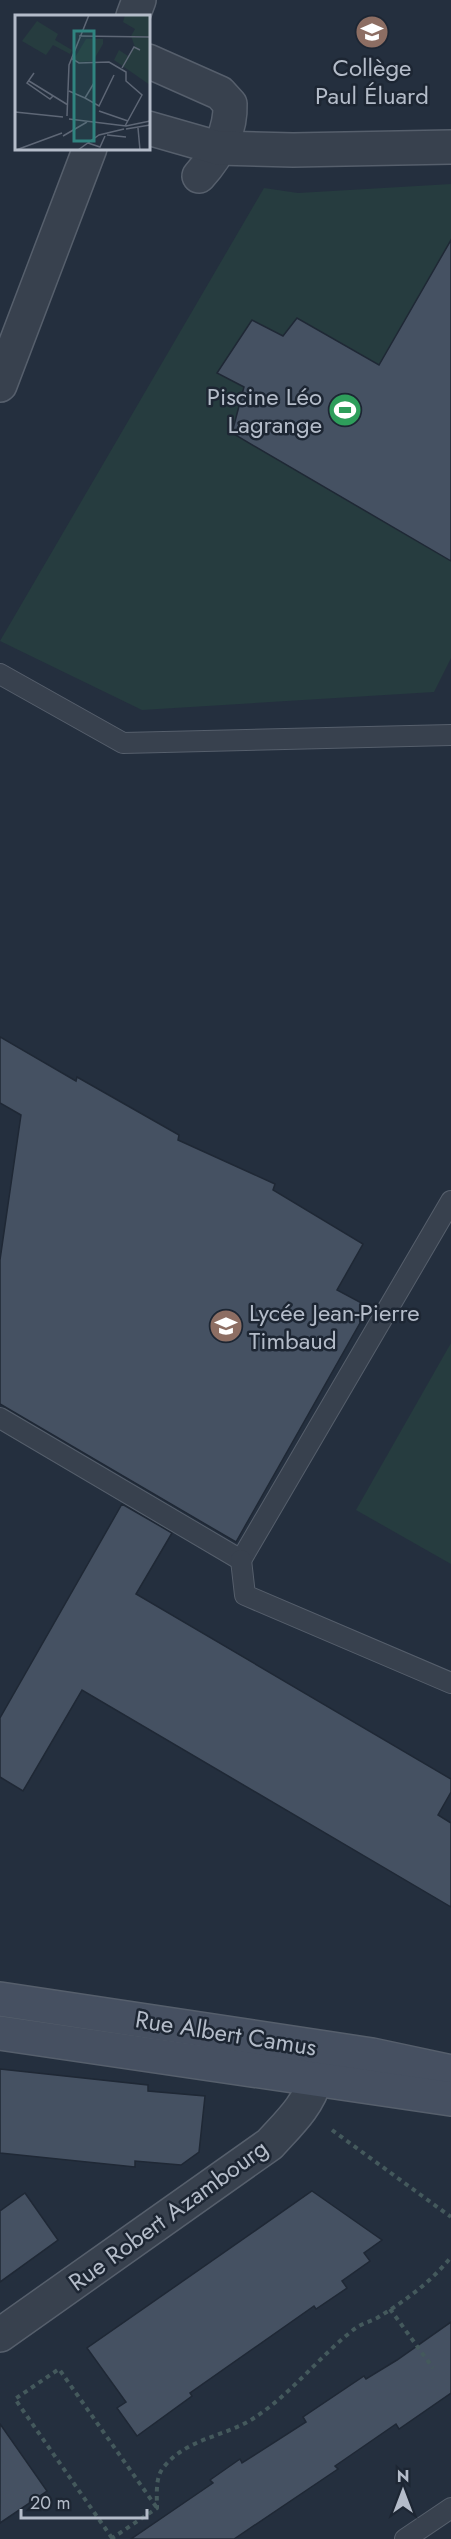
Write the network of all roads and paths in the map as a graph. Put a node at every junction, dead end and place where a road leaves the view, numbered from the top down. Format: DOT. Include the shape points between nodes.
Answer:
graph roads {
  1 [pos="139,0"];
  2 [pos="133,15"];
  3 [pos="150,62"];
  4 [pos="150,129"];
  5 [pos="451,147"];
  6 [pos="218,148"];
  7 [pos="89,150"];
  8 [pos="199,176"];
  9 [pos="0,385"];
  10 [pos="0,674"];
  11 [pos="451,735"];
  12 [pos="451,1201"];
  13 [pos="0,1418"];
  14 [pos="242,1560"];
  15 [pos="451,1683"];
  16 [pos="0,1999"];
  17 [pos="0,2033"];
  18 [pos="451,2072"];
  19 [pos="315,2078"];
  20 [pos="451,2099"];
  21 [pos="301,2110"];
  22 [pos="451,2217"];
  23 [pos="451,2258"];
  24 [pos="390,2309"];
  25 [pos="0,2335"];
  26 [pos="433,2368"];
  27 [pos="157,2508"];
  28 [pos="451,2508"];
  29 [pos="112,2539"];
  30 [pos="405,2539"];
  1 -- 2 [label="street"];
  3 -- 6 [label="street" via="220,93 230,104 230,119"];
  4 -- 6 [label="street"];
  5 -- 6 [label="street"];
  6 -- 8 [label="street"];
  7 -- 9 [label="street"];
  10 -- 11 [label="lane" via="123,743"];
  12 -- 14 [label="lane"];
  13 -- 14 [label="lane"];
  14 -- 15 [label="lane" via="245,1595"];
  16 -- 18 [label="main road, Rue Albert Camus" via="372,2055"];
  17 -- 19 [label="main road, Rue Albert Camus"];
  19 -- 20 [label="main road, Rue Albert Camus"];
  19 -- 21 [label="street, Rue Robert Azambourg"];
  21 -- 22 [label="path"];
  21 -- 25 [label="street, Rue Robert Azambourg" via="270,2144"];
  23 -- 24 [label="path" via="435,2277"];
  24 -- 26 [label="path"];
  24 -- 27 [label="path" via="356,2327 280,2400 251,2420 178,2453 161,2470"];
  27 -- 29 [label="path"];
  27 -- 29 [label="path" via="59,2368 15,2399"];
  28 -- 30 [label="lane"];
}
